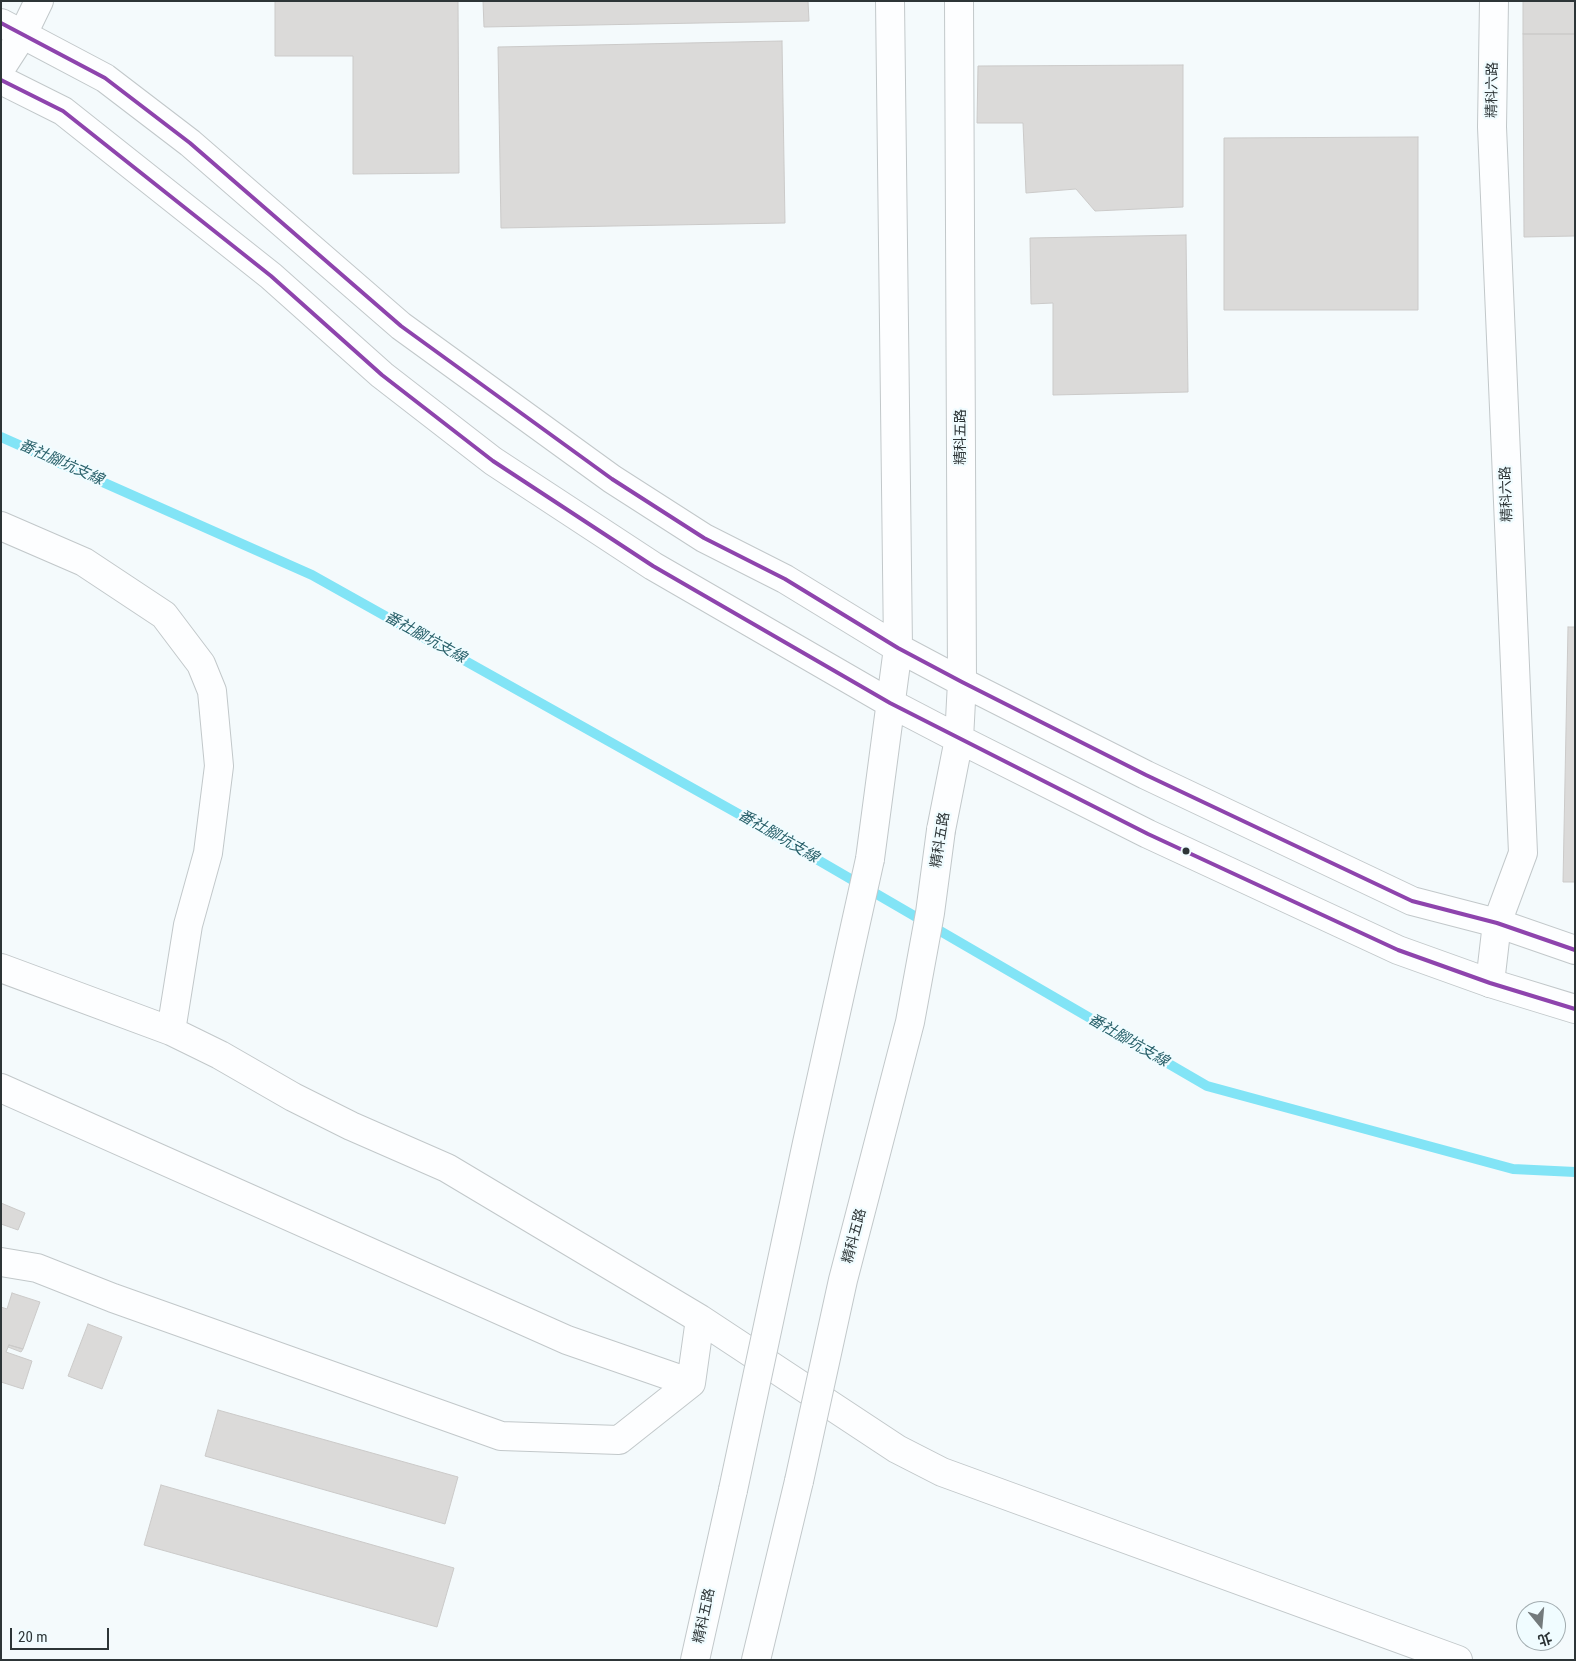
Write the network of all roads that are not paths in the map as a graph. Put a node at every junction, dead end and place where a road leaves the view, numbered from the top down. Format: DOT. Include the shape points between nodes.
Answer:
graph roads {
  1 [pos="39,1"];
  2 [pos="890,1"];
  3 [pos="959,1"];
  4 [pos="1494,1"];
  5 [pos="12,28"];
  6 [pos="1,68"];
  7 [pos="1,80"];
  8 [pos="1,526"];
  9 [pos="898,648"];
  10 [pos="962,682"];
  11 [pos="890,703"];
  12 [pos="959,739"];
  13 [pos="1497,923"];
  14 [pos="1575,950"];
  15 [pos="1,968"];
  16 [pos="1490,983"];
  17 [pos="1575,1009"];
  18 [pos="171,1031"];
  19 [pos="1,1088"];
  20 [pos="1,1262"];
  21 [pos="700,1319"];
  22 [pos="691,1383"];
  23 [pos="695,1660"];
  24 [pos="756,1660"];
  25 [pos="1458,1660"];
  1 -- 5 [label="street"];
  2 -- 9 [label="street, 精科五路"];
  3 -- 10 [label="street, 精科五路"];
  4 -- 13 [label="street, 精科六路" via="1492,127 1523,853"];
  5 -- 6 [label="street"];
  5 -- 9 [label="street" via="105,78 190,143 401,326 612,479 704,538 785,579"];
  7 -- 11 [label="street" via="63,111 271,276 382,375 493,460 653,566"];
  8 -- 18 [label="street" via="84,562 164,615 200,664 212,692 218,775 208,852 188,925"];
  9 -- 10 [label="street"];
  9 -- 11 [label="street, 精科五路"];
  10 -- 12 [label="street, 精科五路"];
  10 -- 13 [label="street" via="1146,775 1412,901"];
  11 -- 12 [label="street"];
  11 -- 23 [label="street, 精科五路, bridge" via="870,859"];
  12 -- 16 [label="street" via="1148,834 1398,950"];
  12 -- 24 [label="street, 精科五路, bridge" via="910,1022 843,1280"];
  13 -- 14 [label="street"];
  13 -- 16 [label="street, 精科六路"];
  15 -- 18 [label="street"];
  16 -- 17 [label="street"];
  18 -- 21 [label="street" via="351,1126 447,1168"];
  19 -- 22 [label="street" via="567,1340"];
  20 -- 22 [label="street" via="37,1268 501,1436 619,1440"];
  21 -- 22 [label="street"];
  21 -- 25 [label="street" via="897,1449 942,1472"];
}
